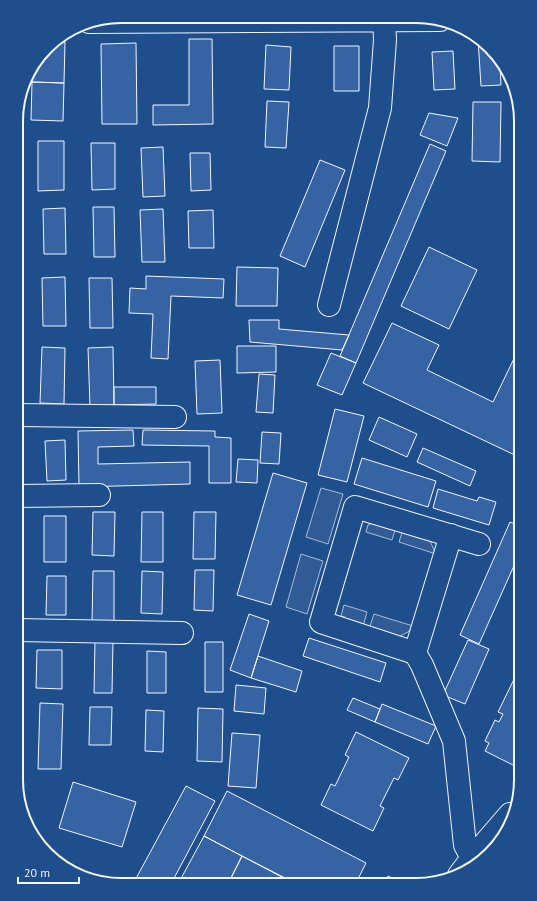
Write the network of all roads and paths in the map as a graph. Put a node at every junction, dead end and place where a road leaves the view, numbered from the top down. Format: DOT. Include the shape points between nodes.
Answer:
graph roads {
  1 [pos="163,23"];
  2 [pos="412,23"];
  3 [pos="385,26"];
  4 [pos="328,305"];
  5 [pos="23,415"];
  6 [pos="175,417"];
  7 [pos="98,495"];
  8 [pos="23,496"];
  9 [pos="451,535"];
  10 [pos="479,544"];
  11 [pos="23,630"];
  12 [pos="182,633"];
  13 [pos="419,659"];
  14 [pos="506,820"];
  15 [pos="476,858"];
  1 -- 3 [label="street"];
  2 -- 3 [label="street"];
  3 -- 4 [label="street" via="380,108"];
  5 -- 6 [label="street"];
  7 -- 8 [label="street"];
  9 -- 10 [label="street"];
  9 -- 13 [label="street"];
  9 -- 13 [label="street" via="355,507 321,622"];
  11 -- 12 [label="street"];
  13 -- 15 [label="street" via="454,741 465,845"];
  14 -- 15 [label="street"];
}
